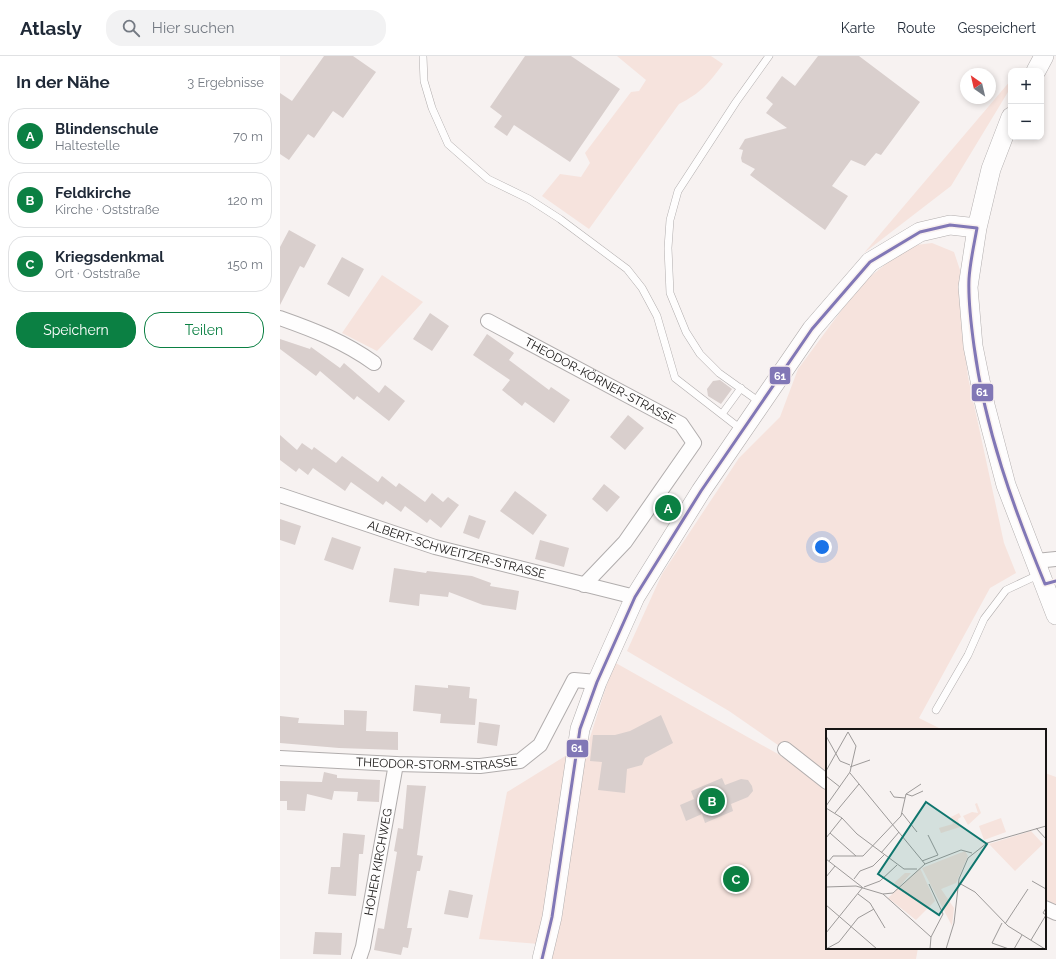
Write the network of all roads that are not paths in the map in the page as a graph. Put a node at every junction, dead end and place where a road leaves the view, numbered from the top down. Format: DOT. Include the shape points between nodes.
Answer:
graph roads {
  1 [pos="423,56"];
  2 [pos="769,56"];
  3 [pos="1044,56"];
  4 [pos="1038,68"];
  5 [pos="1008,125"];
  6 [pos="977,228"];
  7 [pos="280,318"];
  8 [pos="488,321"];
  9 [pos="374,363"];
  10 [pos="741,388"];
  11 [pos="761,403"];
  12 [pos="722,414"];
  13 [pos="743,431"];
  14 [pos="280,495"];
  15 [pos="1056,559"];
  16 [pos="1044,575"];
  17 [pos="584,585"];
  18 [pos="635,597"];
  19 [pos="1056,615"];
  20 [pos="597,682"];
  21 [pos="936,710"];
  22 [pos="785,749"];
  23 [pos="280,758"];
  24 [pos="396,764"];
  25 [pos="826,781"];
  26 [pos="1046,908"];
  27 [pos="1056,913"];
  28 [pos="359,959"];
  29 [pos="542,959"];
  1 -- 12 [label="lane" via="424,81 432,108 448,144 488,179 529,199 560,219 627,269 642,288 657,316 675,378"];
  2 -- 10 [label="lane" via="678,191 670,220 670,293 678,315 700,354 719,373"];
  3 -- 4 [label="street"];
  5 -- 6 [label="street" via="991,169"];
  6 -- 11 [label="street" via="950,225 920,232 870,262 812,329"];
  6 -- 16 [label="street" via="968,287 973,346 1006,485 1020,524"];
  7 -- 9 [label="street" via="326,334"];
  8 -- 17 [label="street, THEODOR-KÖRNER-STRASSE" via="680,424 694,443 625,542"];
  10 -- 11 [label="lane"];
  10 -- 12 [label="lane"];
  11 -- 13 [label="street"];
  12 -- 13 [label="lane"];
  13 -- 18 [label="street" via="701,491"];
  14 -- 17 [label="street, ALBERT-SCHWEITZER-STRASSE" via="435,547"];
  15 -- 16 [label="street"];
  16 -- 19 [label="street"];
  16 -- 21 [label="lane" via="1006,590 984,619 968,655"];
  17 -- 18 [label="street, ALBERT-SCHWEITZER-STRASSE"];
  18 -- 20 [label="street"];
  20 -- 24 [label="street, THEODOR-STORM-STRASSE" via="574,680 540,746 520,761 480,766"];
  20 -- 29 [label="street" via="580,729 552,917"];
  22 -- 25 [label="street"];
  23 -- 24 [label="street, THEODOR-STORM-STRASSE"];
  24 -- 28 [label="street, HOHER KIRCHWEG"];
  26 -- 27 [label="street"];
}
